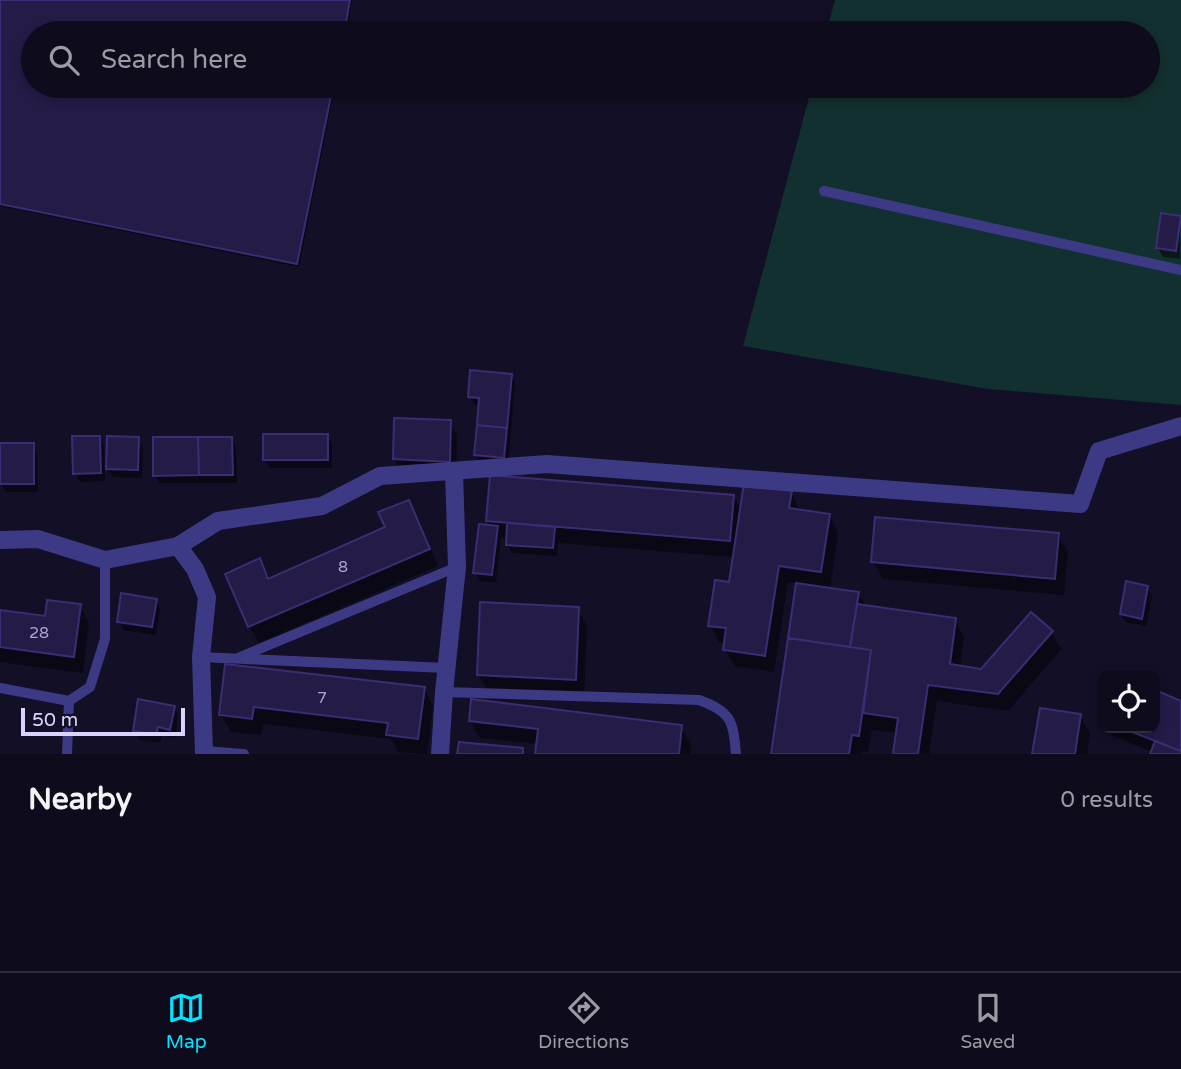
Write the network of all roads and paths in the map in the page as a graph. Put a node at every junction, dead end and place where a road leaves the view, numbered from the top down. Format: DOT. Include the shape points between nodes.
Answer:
graph roads {
  1 [pos="824,191"];
  2 [pos="1181,270"];
  3 [pos="1181,426"];
  4 [pos="454,471"];
  5 [pos="0,540"];
  6 [pos="177,545"];
  7 [pos="105,560"];
  8 [pos="457,568"];
  9 [pos="201,657"];
  10 [pos="237,659"];
  11 [pos="446,668"];
  12 [pos="0,688"];
  13 [pos="444,692"];
  14 [pos="69,701"];
  15 [pos="204,752"];
  16 [pos="67,754"];
  17 [pos="244,754"];
  18 [pos="440,754"];
  19 [pos="736,754"];
  1 -- 2 [label="lane"];
  3 -- 4 [label="street" via="1099,452 1080,504 547,464"];
  4 -- 6 [label="street" via="380,476 322,506 218,521"];
  4 -- 8 [label="street"];
  5 -- 7 [label="street" via="38,540"];
  6 -- 7 [label="street"];
  6 -- 9 [label="street" via="195,569 207,597"];
  7 -- 14 [label="lane" via="105,639 90,687"];
  8 -- 10 [label="lane"];
  8 -- 11 [label="street"];
  9 -- 10 [label="lane"];
  9 -- 15 [label="street"];
  10 -- 11 [label="lane"];
  11 -- 13 [label="street"];
  12 -- 14 [label="lane"];
  13 -- 18 [label="street"];
  13 -- 19 [label="lane" via="699,700 727,716 734,730"];
  14 -- 16 [label="lane"];
  15 -- 17 [label="lane"];
}
